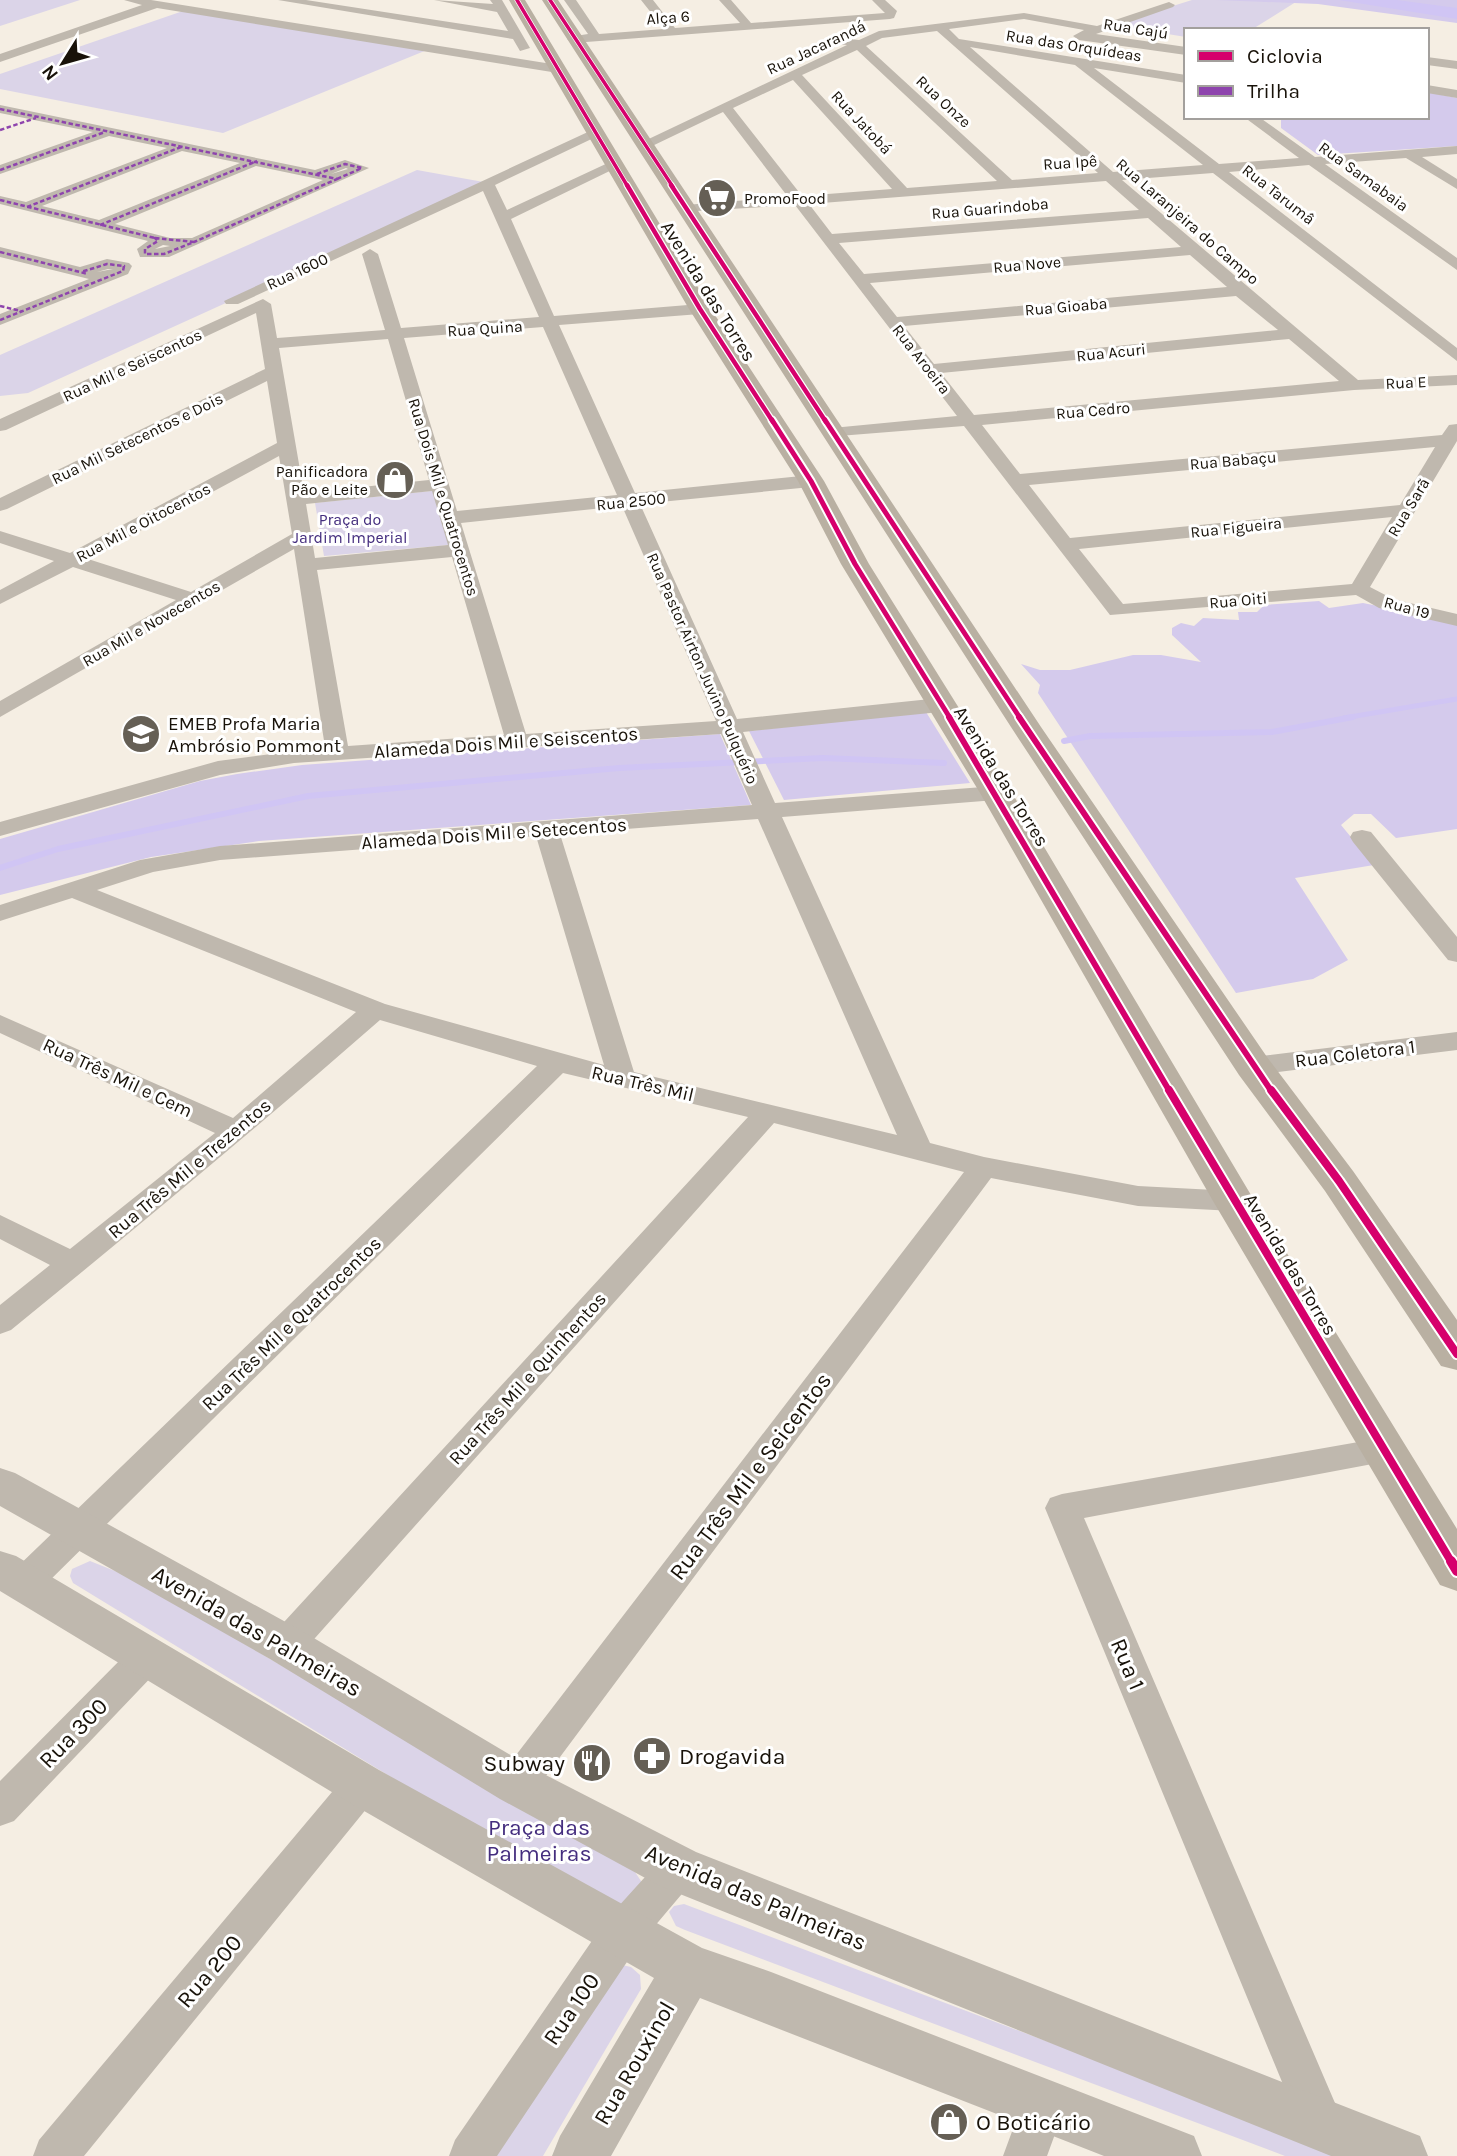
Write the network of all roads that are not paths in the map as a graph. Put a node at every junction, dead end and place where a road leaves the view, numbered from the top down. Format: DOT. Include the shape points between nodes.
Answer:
graph roads {
  1 [pos="130,0"];
  2 [pos="284,0"];
  3 [pos="323,0"];
  4 [pos="440,0"];
  5 [pos="550,0"];
  6 [pos="570,0"];
  7 [pos="646,0"];
  8 [pos="725,0"];
  9 [pos="878,0"];
  10 [pos="505,3"];
  11 [pos="156,4"];
  12 [pos="311,4"];
  13 [pos="1169,5"];
  14 [pos="804,8"];
  15 [pos="266,21"];
  16 [pos="818,23"];
  17 [pos="802,24"];
  18 [pos="938,26"];
  19 [pos="750,28"];
  20 [pos="1096,29"];
  21 [pos="673,33"];
  22 [pos="517,36"];
  23 [pos="1070,40"];
  24 [pos="958,42"];
  25 [pos="856,43"];
  26 [pos="1184,51"];
  27 [pos="1038,55"];
  28 [pos="578,56"];
  29 [pos="0,58"];
  30 [pos="1078,61"];
  31 [pos="1429,61"];
  32 [pos="535,65"];
  33 [pos="1457,65"];
  34 [pos="795,75"];
  35 [pos="1184,79"];
  36 [pos="1429,89"];
  37 [pos="1453,90"];
  38 [pos="726,107"];
  39 [pos="0,110"];
  40 [pos="37,117"];
  41 [pos="1253,119"];
  42 [pos="0,130"];
  43 [pos="108,131"];
  44 [pos="595,134"];
  45 [pos="643,145"];
  46 [pos="183,146"];
  47 [pos="1457,150"];
  48 [pos="1409,154"];
  49 [pos="257,161"];
  50 [pos="1313,161"];
  51 [pos="615,165"];
  52 [pos="1217,168"];
  53 [pos="0,170"];
  54 [pos="317,174"];
  55 [pos="1111,176"];
  56 [pos="337,179"];
  57 [pos="1008,184"];
  58 [pos="488,185"];
  59 [pos="1457,185"];
  60 [pos="903,192"];
  61 [pos="0,200"];
  62 [pos="798,202"];
  63 [pos="27,207"];
  64 [pos="685,209"];
  65 [pos="1154,213"];
  66 [pos="502,218"];
  67 [pos="100,225"];
  68 [pos="828,239"];
  69 [pos="1194,250"];
  70 [pos="0,252"];
  71 [pos="370,254"];
  72 [pos="1457,265"];
  73 [pos="81,272"];
  74 [pos="101,278"];
  75 [pos="861,279"];
  76 [pos="1240,291"];
  77 [pos="0,306"];
  78 [pos="700,309"];
  79 [pos="22,311"];
  80 [pos="0,320"];
  81 [pos="892,322"];
  82 [pos="549,323"];
  83 [pos="221,324"];
  84 [pos="394,334"];
  85 [pos="1292,334"];
  86 [pos="269,339"];
  87 [pos="111,356"];
  88 [pos="1457,356"];
  89 [pos="930,369"];
  90 [pos="274,371"];
  91 [pos="1457,380"];
  92 [pos="1354,385"];
  93 [pos="971,421"];
  94 [pos="0,426"];
  95 [pos="832,433"];
  96 [pos="1453,433"];
  97 [pos="287,445"];
  98 [pos="1018,480"];
  99 [pos="811,481"];
  100 [pos="440,485"];
  101 [pos="296,499"];
  102 [pos="627,502"];
  103 [pos="0,505"];
  104 [pos="1407,510"];
  105 [pos="888,517"];
  106 [pos="450,518"];
  107 [pos="833,522"];
  108 [pos="302,536"];
  109 [pos="0,537"];
  110 [pos="1065,544"];
  111 [pos="460,550"];
  112 [pos="72,560"];
  113 [pos="874,560"];
  114 [pos="307,565"];
  115 [pos="922,570"];
  116 [pos="1359,589"];
  117 [pos="0,598"];
  118 [pos="193,599"];
  119 [pos="1117,611"];
  120 [pos="1457,620"];
  121 [pos="940,705"];
  122 [pos="0,710"];
  123 [pos="727,727"];
  124 [pos="517,740"];
  125 [pos="338,754"];
  126 [pos="996,793"];
  127 [pos="769,811"];
  128 [pos="0,829"];
  129 [pos="546,829"];
  130 [pos="1362,837"];
  131 [pos="72,889"];
  132 [pos="0,913"];
  133 [pos="1457,954"];
  134 [pos="375,1010"];
  135 [pos="0,1023"];
  136 [pos="1457,1041"];
  137 [pos="557,1063"];
  138 [pos="1252,1066"];
  139 [pos="622,1078"];
  140 [pos="768,1112"];
  141 [pos="236,1131"];
  142 [pos="919,1152"];
  143 [pos="984,1167"];
  144 [pos="1234,1201"];
  145 [pos="0,1226"];
  146 [pos="73,1264"];
  147 [pos="0,1322"];
  148 [pos="1457,1354"];
  149 [pos="1387,1450"];
  150 [pos="0,1485"];
  151 [pos="78,1531"];
  152 [pos="1457,1571"];
  153 [pos="12,1576"];
  154 [pos="286,1645"];
  155 [pos="146,1658"];
  156 [pos="517,1784"];
  157 [pos="362,1785"];
  158 [pos="0,1808"];
  159 [pos="678,1869"];
  160 [pos="622,1933"];
  161 [pos="688,1969"];
  162 [pos="1044,2104"];
  163 [pos="1322,2124"];
  164 [pos="55,2156"];
  165 [pos="471,2156"];
  166 [pos="580,2156"];
  167 [pos="1025,2156"];
  168 [pos="1174,2156"];
  169 [pos="1401,2156"];
  1 -- 11 [label="street, Alça 6"];
  2 -- 12 [label="street"];
  3 -- 12 [label="street"];
  4 -- 10 [label="street"];
  5 -- 28 [label="main road, Avenida das Torres"];
  6 -- 28 [label="street"];
  7 -- 21 [label="street"];
  8 -- 19 [label="street"];
  9 -- 16 [label="street, Alça 6" via="891,11 890,16"];
  10 -- 22 [label="street"];
  10 -- 28 [label="main road, Avenida das Torres"];
  11 -- 15 [label="street, Alça 6"];
  11 -- 29 [label="street"];
  12 -- 15 [label="street"];
  12 -- 22 [label="street"];
  13 -- 20 [label="street"];
  14 -- 16 [label="street"];
  15 -- 32 [label="street, Alça 6"];
  16 -- 17 [label="street, Alça 6"];
  17 -- 19 [label="street, Alça 6"];
  17 -- 25 [label="street" via="827,38"];
  18 -- 20 [label="street, Rua Jacarandá" via="1024,16"];
  18 -- 24 [label="street, Rua Laranjeira do Campo"];
  18 -- 25 [label="street, Rua Jacarandá"];
  19 -- 21 [label="street, Alça 6"];
  20 -- 23 [label="street"];
  21 -- 28 [label="street, Alça 6"];
  22 -- 32 [label="street"];
  23 -- 26 [label="street, Rua Cajú"];
  23 -- 27 [label="street"];
  24 -- 27 [label="street, Rua das Orquídeas"];
  24 -- 55 [label="street, Rua Laranjeira do Campo"];
  25 -- 34 [label="street, Rua Jacarandá"];
  25 -- 57 [label="street, Rua Onze"];
  27 -- 30 [label="street, Rua das Orquídeas"];
  28 -- 32 [label="street, Alça 6"];
  28 -- 44 [label="main road, Avenida das Torres"];
  28 -- 45 [label="main road, Avenida das Torres"];
  30 -- 35 [label="street, Rua das Orquídeas"];
  30 -- 52 [label="street, Rua Tarumâ"];
  31 -- 33 [label="street"];
  34 -- 38 [label="street, Rua Jacarandá"];
  34 -- 60 [label="street, Rua Jatobá"];
  36 -- 37 [label="street"];
  38 -- 45 [label="street, Rua Jacarandá"];
  38 -- 62 [label="street, Rua Aroeira"];
  39 -- 40 [label="street"];
  40 -- 42 [label="street"];
  40 -- 43 [label="street"];
  41 -- 50 [label="street, Rua Samabaia"];
  43 -- 46 [label="street"];
  43 -- 53 [label="street"];
  44 -- 51 [label="main road, Avenida das Torres"];
  44 -- 58 [label="street, Rua 1600"];
  45 -- 64 [label="main road, Avenida das Torres"];
  46 -- 49 [label="street"];
  46 -- 63 [label="street"];
  47 -- 48 [label="street, Rua Ipê"];
  48 -- 50 [label="street, Rua Ipê"];
  48 -- 59 [label="street"];
  49 -- 54 [label="street"];
  49 -- 67 [label="street"];
  50 -- 52 [label="street, Rua Ipê"];
  50 -- 72 [label="street, Rua Samabaia"];
  51 -- 66 [label="street"];
  51 -- 78 [label="main road, Avenida das Torres"];
  52 -- 55 [label="street, Rua Ipê"];
  52 -- 88 [label="street, Rua Tarumâ"];
  54 -- 56 [label="street"];
  54 -- 56 [label="street" via="345,164 362,167"];
  55 -- 57 [label="street, Rua Ipê"];
  55 -- 65 [label="street, Rua Laranjeira do Campo"];
  56 -- 67 [label="street" via="164,254 145,254 145,249 158,242 155,238"];
  57 -- 60 [label="street, Rua Ipê"];
  58 -- 66 [label="street, Rua Pastor Airton Juvino Pulquério"];
  58 -- 87 [label="street, Rua 1600"];
  60 -- 62 [label="street, Rua Ipê"];
  61 -- 63 [label="street"];
  62 -- 64 [label="street, Rua Ipê"];
  62 -- 68 [label="street, Rua Aroeira"];
  63 -- 67 [label="street"];
  64 -- 95 [label="main road, Avenida das Torres"];
  65 -- 68 [label="street, Rua Guarindoba"];
  65 -- 69 [label="street, Rua Laranjeira do Campo"];
  66 -- 82 [label="street, Rua Pastor Airton Juvino Pulquério"];
  68 -- 75 [label="street, Rua Aroeira"];
  69 -- 75 [label="street, Rua Nove"];
  69 -- 76 [label="street, Rua Laranjeira do Campo"];
  70 -- 73 [label="street"];
  71 -- 84 [label="street, Rua Dois Mil e Quatrocentos"];
  73 -- 74 [label="street"];
  73 -- 74 [label="street" via="107,264 124,266 123,271"];
  74 -- 79 [label="street"];
  75 -- 81 [label="street, Rua Aroeira"];
  76 -- 81 [label="street, Rua Gioaba"];
  76 -- 85 [label="street, Rua Laranjeira do Campo"];
  77 -- 79 [label="street"];
  78 -- 82 [label="street, Rua Quina"];
  78 -- 99 [label="main road, Avenida das Torres"];
  79 -- 80 [label="street"];
  81 -- 89 [label="street, Rua Aroeira"];
  82 -- 84 [label="street, Rua Quina"];
  82 -- 102 [label="street, Rua Pastor Airton Juvino Pulquério"];
  83 -- 86 [label="street, Rua Quina"];
  83 -- 86 [label="street, Rua Mil e Seiscentos" via="263,304"];
  83 -- 94 [label="street, Rua Mil e Seiscentos"];
  84 -- 86 [label="street, Rua Quina"];
  84 -- 100 [label="street, Rua Dois Mil e Quatrocentos"];
  85 -- 89 [label="street, Rua Acuri"];
  85 -- 92 [label="street, Rua Laranjeira do Campo"];
  86 -- 90 [label="street"];
  89 -- 93 [label="street, Rua Aroeira"];
  90 -- 97 [label="street"];
  90 -- 103 [label="street, Rua Mil Setecentos e Dois"];
  91 -- 92 [label="street, Rua E"];
  92 -- 93 [label="street, Rua Cedro"];
  93 -- 95 [label="street, Rua Cedro"];
  93 -- 98 [label="street, Rua Aroeira"];
  95 -- 105 [label="main road, Avenida das Torres"];
  96 -- 98 [label="street, Rua Babaçu"];
  96 -- 104 [label="street, Rua Sarã"];
  97 -- 101 [label="street"];
  97 -- 112 [label="street, Rua Mil e Oitocentos"];
  98 -- 110 [label="street, Rua Aroeira"];
  99 -- 102 [label="street, Rua 2500"];
  99 -- 107 [label="main road, Avenida das Torres"];
  100 -- 101 [label="street"];
  100 -- 106 [label="street, Rua Dois Mil e Quatrocentos"];
  101 -- 108 [label="street"];
  102 -- 106 [label="street, Rua 2500"];
  102 -- 123 [label="street, Rua Pastor Airton Juvino Pulquério"];
  104 -- 110 [label="street, Rua Figueira"];
  104 -- 116 [label="street, Rua Sarã"];
  105 -- 107 [label="main road" via="868,526"];
  105 -- 115 [label="main road, Avenida das Torres"];
  106 -- 111 [label="street, Rua Dois Mil e Quatrocentos"];
  107 -- 113 [label="main road, Avenida das Torres"];
  108 -- 114 [label="street"];
  108 -- 118 [label="street, Rua Mil e Novecentos"];
  109 -- 112 [label="street"];
  110 -- 119 [label="street, Rua Aroeira"];
  111 -- 114 [label="street"];
  111 -- 124 [label="street, Rua Dois Mil e Quatrocentos"];
  112 -- 117 [label="street, Rua Mil e Oitocentos"];
  112 -- 118 [label="street"];
  113 -- 115 [label="main road"];
  113 -- 121 [label="main road, Avenida das Torres"];
  114 -- 125 [label="street"];
  115 -- 138 [label="main road, Avenida das Torres"];
  116 -- 119 [label="street, Rua Oiti"];
  116 -- 120 [label="street, Rua 19" via="1386,604"];
  118 -- 122 [label="street, Rua Mil e Novecentos"];
  121 -- 123 [label="street, Avenida das Torres"];
  121 -- 126 [label="main road, Avenida das Torres"];
  123 -- 124 [label="street, Alameda Dois Mil e Seiscentos"];
  123 -- 127 [label="street, Rua Pastor Airton Juvino Pulquério"];
  124 -- 125 [label="street, Alameda Dois Mil e Seiscentos"];
  125 -- 128 [label="street, Alameda Dois Mil e Seiscentos" via="218,768"];
  126 -- 127 [label="street, Alameda Dois Mil e Setecentos"];
  126 -- 144 [label="main road, Avenida das Torres"];
  127 -- 129 [label="street, Alameda Dois Mil e Setecentos"];
  127 -- 142 [label="street, Rua Pastor Airton Juvino Pulquério"];
  129 -- 131 [label="street, Alameda Dois Mil e Setecentos" via="220,853 149,865"];
  129 -- 139 [label="street"];
  130 -- 133 [label="street"];
  131 -- 132 [label="street, Alameda Dois Mil e Setecentos"];
  131 -- 134 [label="street, Rua Três Mil"];
  134 -- 137 [label="street, Rua Três Mil"];
  134 -- 141 [label="street, Rua Três Mil e Trezentos"];
  135 -- 141 [label="street, Rua Três Mil e Cem"];
  136 -- 138 [label="street, Rua Coletora 1"];
  137 -- 139 [label="street, Rua Três Mil"];
  137 -- 151 [label="street, Rua Três Mil e Quatrocentos"];
  138 -- 148 [label="main road, Avenida das Torres" via="1339,1181"];
  139 -- 140 [label="street, Rua Três Mil"];
  140 -- 142 [label="street, Rua Três Mil"];
  140 -- 154 [label="street, Rua Três Mil e Quinhentos"];
  141 -- 146 [label="street, Rua Três Mil e Trezentos"];
  142 -- 143 [label="street, Rua Três Mil"];
  143 -- 144 [label="street, Rua Três Mil" via="1138,1196"];
  143 -- 156 [label="street, Rua Três Mil e Seicentos"];
  144 -- 149 [label="main road, Avenida das Torres"];
  145 -- 146 [label="street"];
  146 -- 147 [label="street, Rua Três Mil e Trezentos"];
  149 -- 152 [label="main road, Avenida das Torres"];
  149 -- 163 [label="street, Rua 1" via="1062,1508"];
  150 -- 151 [label="street, Avenida das Palmeiras"];
  151 -- 153 [label="street, Rua Três Mil e Quatrocentos"];
  151 -- 154 [label="street, Avenida das Palmeiras"];
  153 -- 155 [label="street"];
  154 -- 156 [label="street, Avenida das Palmeiras"];
  155 -- 157 [label="street"];
  155 -- 158 [label="street, Rua 300"];
  156 -- 159 [label="street, Avenida das Palmeiras"];
  157 -- 160 [label="street"];
  157 -- 164 [label="street, Rua 200"];
  159 -- 160 [label="street, Rua 100"];
  159 -- 163 [label="street, Avenida das Palmeiras"];
  160 -- 161 [label="street"];
  160 -- 165 [label="street, Rua 100"];
  161 -- 162 [label="street"];
  161 -- 166 [label="street, Rua Rouxinol"];
  162 -- 167 [label="street"];
  162 -- 168 [label="street"];
  163 -- 169 [label="street, Avenida das Palmeiras"];
}
